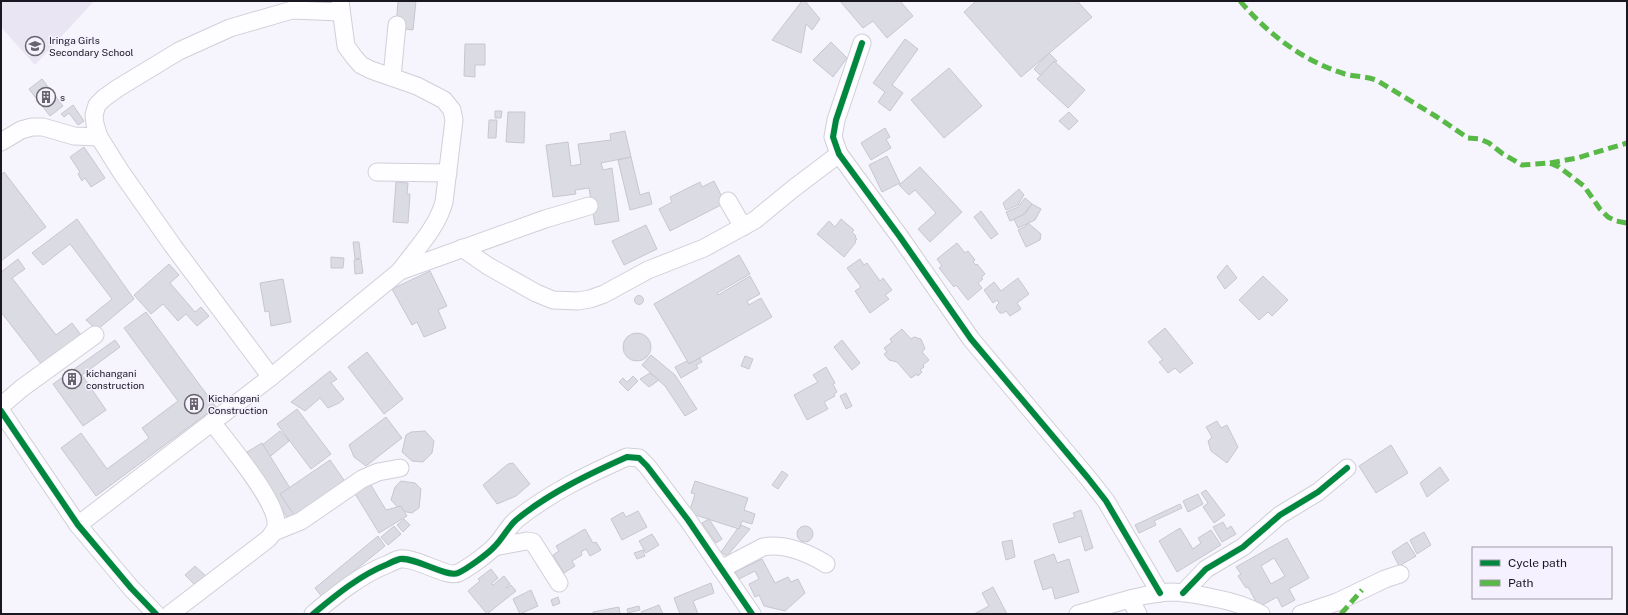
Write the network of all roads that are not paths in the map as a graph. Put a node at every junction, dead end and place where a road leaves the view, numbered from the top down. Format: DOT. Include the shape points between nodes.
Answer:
graph roads {
  1 [pos="340,7"];
  2 [pos="397,25"];
  3 [pos="862,43"];
  4 [pos="392,77"];
  5 [pos="99,137"];
  6 [pos="1,142"];
  7 [pos="839,154"];
  8 [pos="377,172"];
  9 [pos="448,173"];
  10 [pos="728,201"];
  11 [pos="589,206"];
  12 [pos="743,227"];
  13 [pos="462,248"];
  14 [pos="400,271"];
  15 [pos="95,335"];
  16 [pos="271,378"];
  17 [pos="1,406"];
  18 [pos="1,411"];
  19 [pos="212,422"];
  20 [pos="400,468"];
  21 [pos="1348,468"];
  22 [pos="78,525"];
  23 [pos="274,532"];
  24 [pos="494,547"];
  25 [pos="826,564"];
  26 [pos="721,569"];
  27 [pos="1400,574"];
  28 [pos="558,583"];
  29 [pos="1160,593"];
  30 [pos="1183,593"];
  31 [pos="1134,607"];
  32 [pos="156,614"];
  33 [pos="170,614"];
  34 [pos="313,614"];
  35 [pos="752,614"];
  36 [pos="1078,614"];
  37 [pos="1261,614"];
  38 [pos="1302,614"];
  1 -- 4 [label="street" via="346,46 354,58 371,70"];
  1 -- 5 [label="street" via="292,10 230,28 179,51 104,98 94,115"];
  2 -- 4 [label="street"];
  3 -- 7 [label="street" via="836,120 833,137"];
  4 -- 9 [label="street" via="444,100 452,110 454,120"];
  5 -- 6 [label="street" via="74,136 43,127 32,127 21,130"];
  5 -- 16 [label="street" via="173,246"];
  7 -- 12 [label="street"];
  7 -- 29 [label="street" via="971,339 1106,501"];
  8 -- 9 [label="street"];
  9 -- 14 [label="street" via="441,214"];
  10 -- 12 [label="street"];
  11 -- 13 [label="street"];
  12 -- 13 [label="street" via="704,248 648,270 604,294 578,301 553,300 536,293"];
  13 -- 14 [label="street"];
  14 -- 16 [label="street"];
  15 -- 17 [label="street"];
  16 -- 19 [label="street"];
  18 -- 22 [label="street"];
  19 -- 22 [label="street"];
  19 -- 23 [label="street" via="263,492 275,515"];
  20 -- 23 [label="street" via="378,472 362,479 301,521"];
  21 -- 30 [label="street" via="1318,492 1280,515 1243,547 1206,569"];
  22 -- 32 [label="street"];
  23 -- 33 [label="street"];
  24 -- 26 [label="street" via="515,521 537,504 627,457 642,460 667,491"];
  24 -- 28 [label="street" via="533,542"];
  24 -- 34 [label="street" via="455,574 415,561 400,559 364,576"];
  25 -- 26 [label="street" via="793,550 770,546 763,547"];
  26 -- 35 [label="street"];
  27 -- 38 [label="street"];
  29 -- 30 [label="street"];
  29 -- 31 [label="street"];
  30 -- 37 [label="street" via="1226,601"];
  31 -- 36 [label="street"];
}
